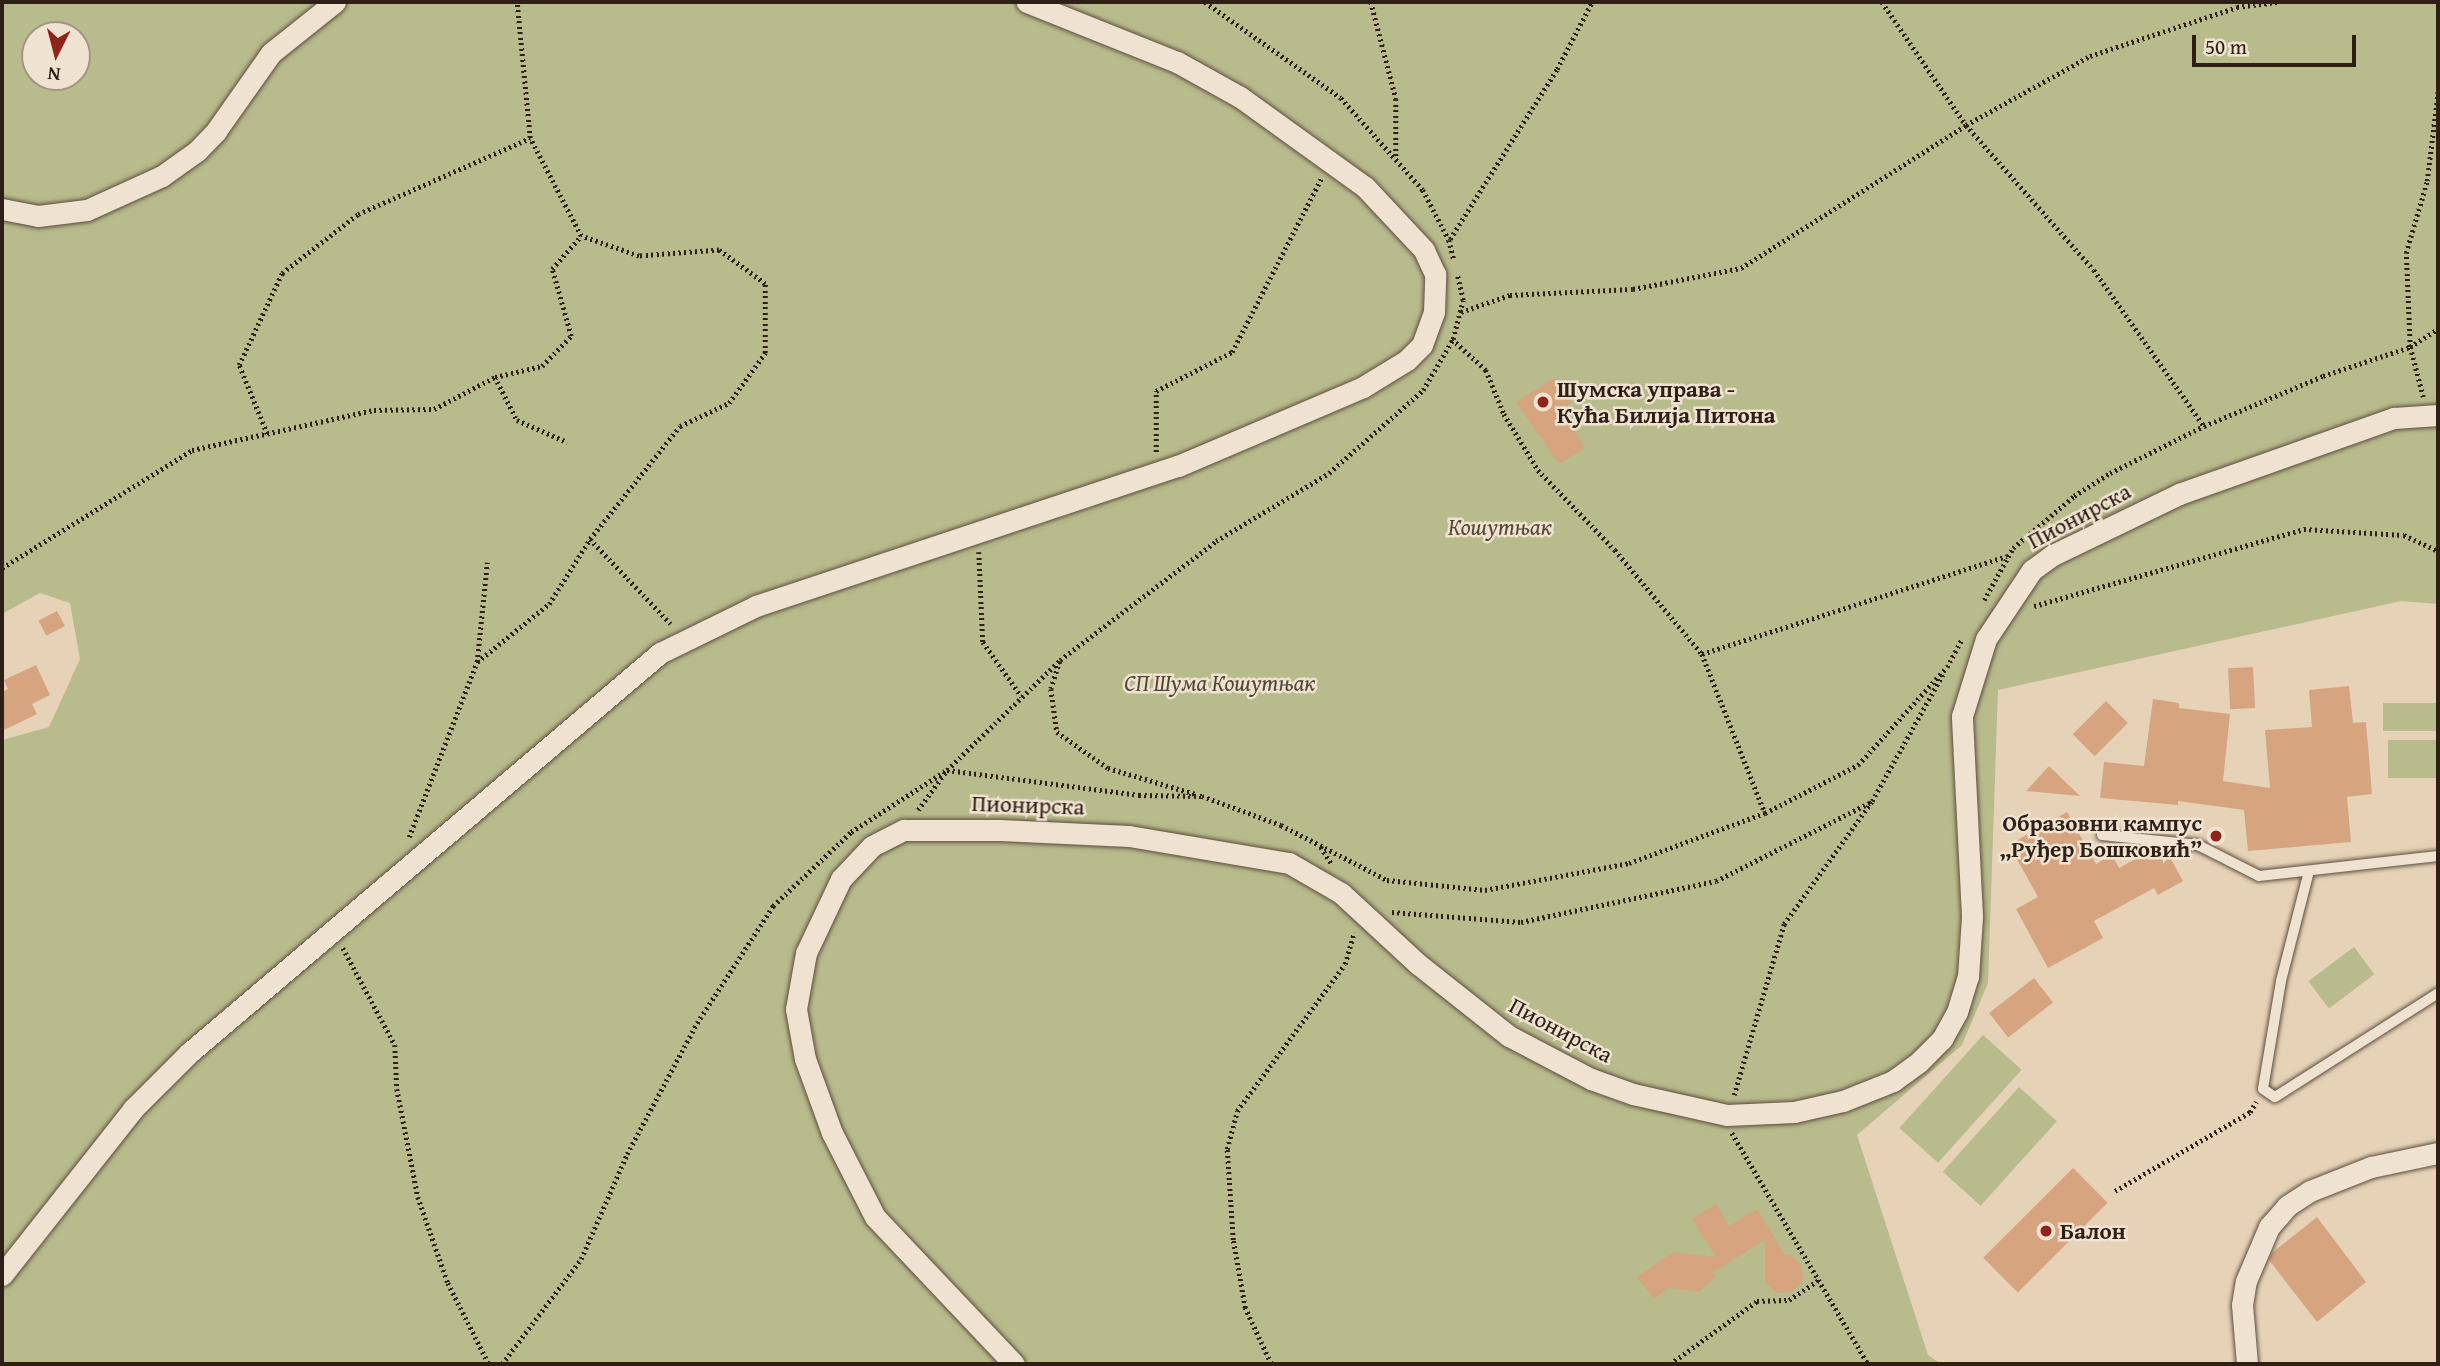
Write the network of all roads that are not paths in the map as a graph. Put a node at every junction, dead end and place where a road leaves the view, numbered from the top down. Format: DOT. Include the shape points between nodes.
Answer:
graph roads {
  1 [pos="335,2"];
  2 [pos="1027,2"];
  3 [pos="2,209"];
  4 [pos="2438,415"];
  5 [pos="2102,835"];
  6 [pos="2438,856"];
  7 [pos="2309,871"];
  8 [pos="2438,993"];
  9 [pos="2438,1153"];
  10 [pos="2,1275"];
  11 [pos="1014,1364"];
  12 [pos="2247,1364"];
  1 -- 3 [label="street" via="271,53 216,131 162,176 87,210 38,216"];
  2 -- 10 [label="street" via="1177,62 1240,97 1365,187 1409,231 1431,262 1434,312 1422,345 1407,360 1363,387 1157,474 757,606 689,638 635,671 189,1053 133,1109"];
  4 -- 11 [label="street, Пионирска" via="2394,418 2179,494 2053,555 1988,613 1962,716 1972,916 1968,977 1942,1039 1919,1062 1868,1093 1794,1112 1727,1115 1633,1094 1591,1079 1509,1036 1418,964 1360,909 1317,876 1289,863 1171,842 1000,830 890,834 857,860 827,901 800,978 799,1034 832,1133 875,1217"];
  5 -- 7 [label="lane" via="2198,845 2259,876"];
  6 -- 7 [label="lane"];
  7 -- 8 [label="lane" via="2281,981 2263,1089 2274,1097"];
  9 -- 12 [label="street" via="2371,1167 2310,1191 2287,1206 2269,1227 2246,1281 2242,1305"];
}
